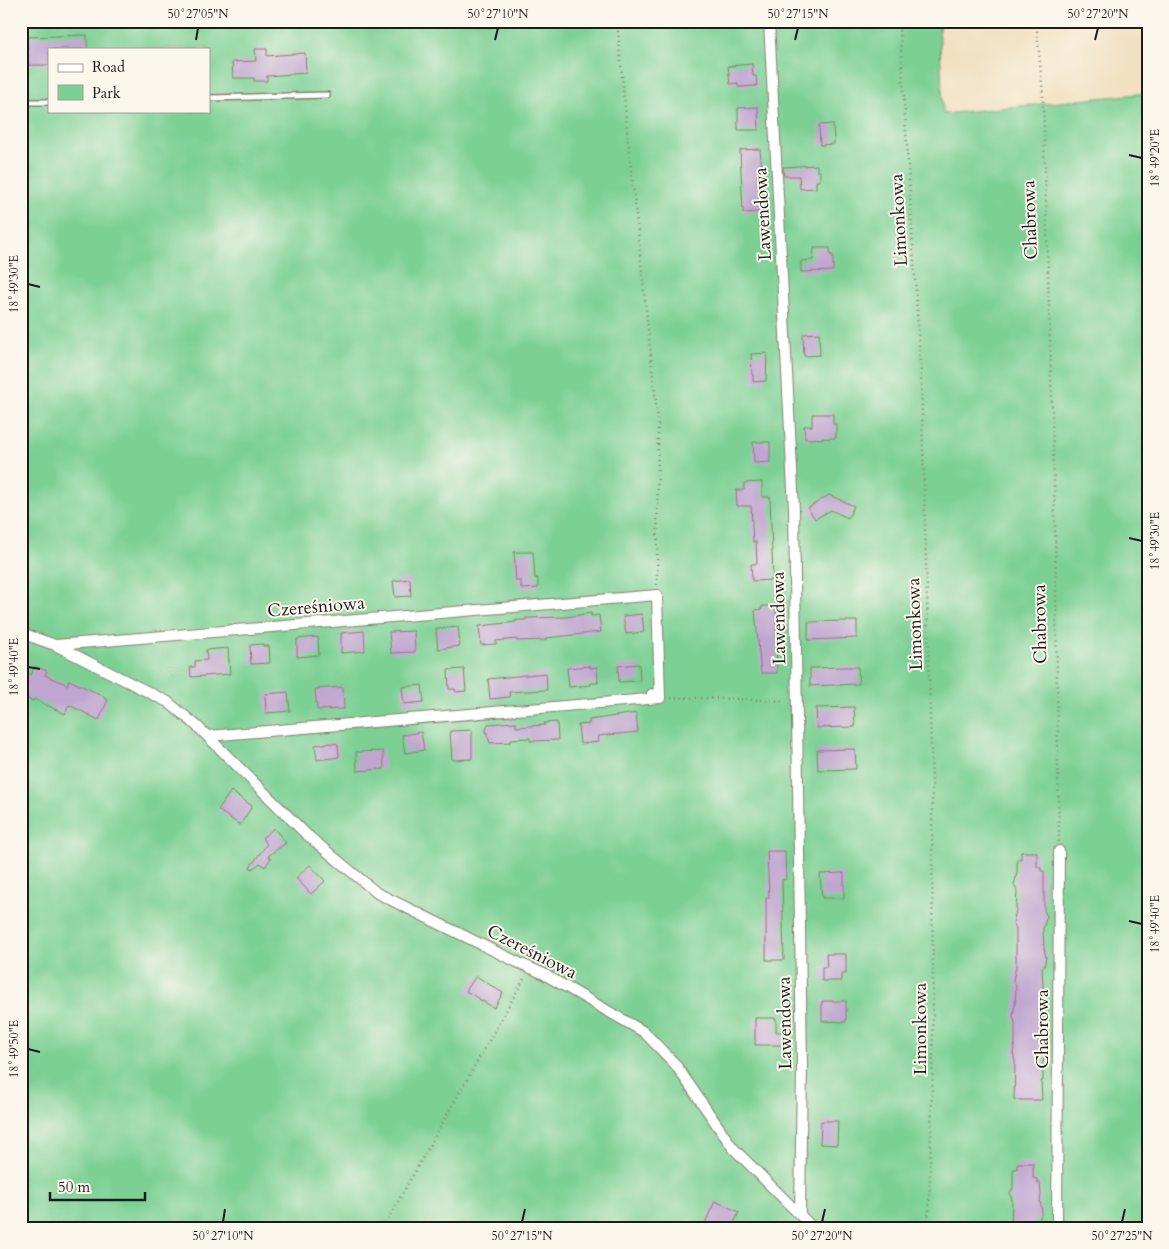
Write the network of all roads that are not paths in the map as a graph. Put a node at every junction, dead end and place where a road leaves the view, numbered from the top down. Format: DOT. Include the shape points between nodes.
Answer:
graph roads {
  1 [pos="769,21"];
  2 [pos="327,95"];
  3 [pos="210,98"];
  4 [pos="21,102"];
  5 [pos="48,102"];
  6 [pos="21,633"];
  7 [pos="55,645"];
  8 [pos="208,736"];
  9 [pos="1059,851"];
  10 [pos="800,1214"];
  11 [pos="813,1228"];
  12 [pos="1057,1228"];
  1 -- 10 [label="street, Lawendowa" via="794,509 802,1065"];
  2 -- 3 [label="lane"];
  4 -- 5 [label="lane"];
  6 -- 7 [label="street, Czereśniowa"];
  7 -- 8 [label="street, Czereśniowa" via="168,702"];
  7 -- 8 [label="street, Czereśniowa" via="657,595 656,696"];
  8 -- 10 [label="street, Czereśniowa" via="306,834 377,893 542,973 644,1032 675,1064 733,1148"];
  9 -- 12 [label="street, Chabrowa"];
  10 -- 11 [label="street, Czereśniowa"];
}
